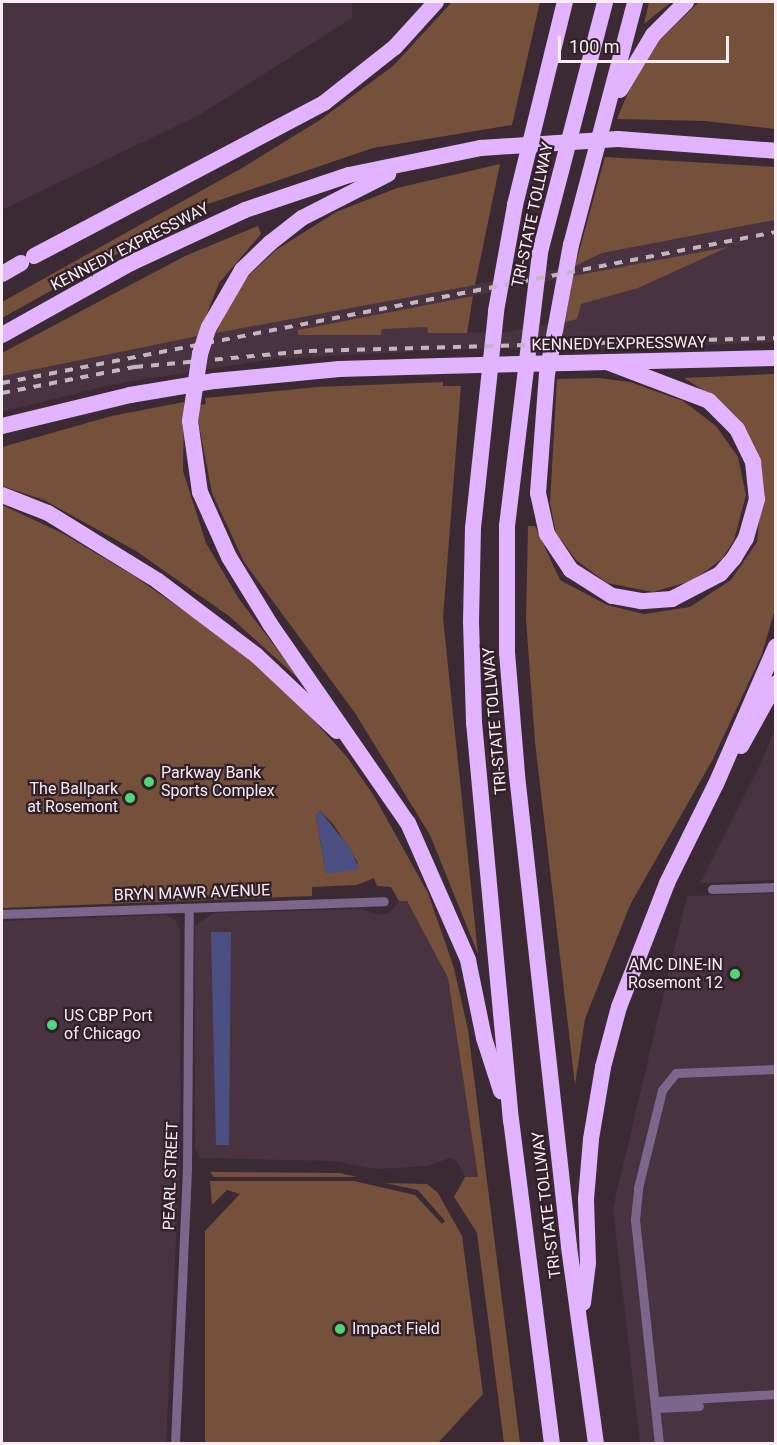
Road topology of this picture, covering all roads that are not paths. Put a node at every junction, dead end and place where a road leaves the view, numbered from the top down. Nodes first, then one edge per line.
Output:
1 (436, 2) edge
2 (565, 2) edge
3 (605, 2) edge
4 (635, 2) edge
5 (686, 2) edge
6 (607, 115) junction
7 (776, 151) edge
8 (442, 154) junction
9 (2, 274) edge
10 (2, 335) edge
11 (776, 358) edge
12 (608, 362) junction
13 (2, 426) edge
14 (2, 495) edge
15 (776, 646) edge
16 (776, 683) edge
17 (364, 756) junction
18 (716, 784) junction
19 (776, 887) edge
20 (712, 889) dead end
21 (384, 900) dead end
22 (189, 908) junction
23 (2, 914) edge
24 (776, 1069) edge
25 (511, 1121) junction
26 (580, 1319) junction
27 (776, 1394) edge
28 (656, 1404) junction
29 (175, 1443) edge
30 (552, 1443) edge
31 (596, 1443) edge
32 (659, 1443) edge

1 - 9 highway
2 - 25 highway, TRI-STATE TOLLWAY
3 - 26 highway, TRI-STATE TOLLWAY
4 - 6 highway
5 - 6 highway
6 - 12 highway
7 - 8 highway, KENNEDY EXPRESSWAY, bridge
8 - 10 highway, KENNEDY EXPRESSWAY
8 - 17 highway, bridge
11 - 12 highway, KENNEDY EXPRESSWAY
12 - 13 highway, KENNEDY EXPRESSWAY, bridge
14 - 17 highway
15 - 18 highway
16 - 18 highway
17 - 25 highway
18 - 26 highway
19 - 20 street
21 - 22 street, BRYN MAWR AVENUE
22 - 23 street, BRYN MAWR AVENUE
22 - 29 street, PEARL STREET
24 - 28 street
25 - 30 highway, TRI-STATE TOLLWAY
26 - 31 highway, TRI-STATE TOLLWAY
27 - 28 street
28 - 32 street

